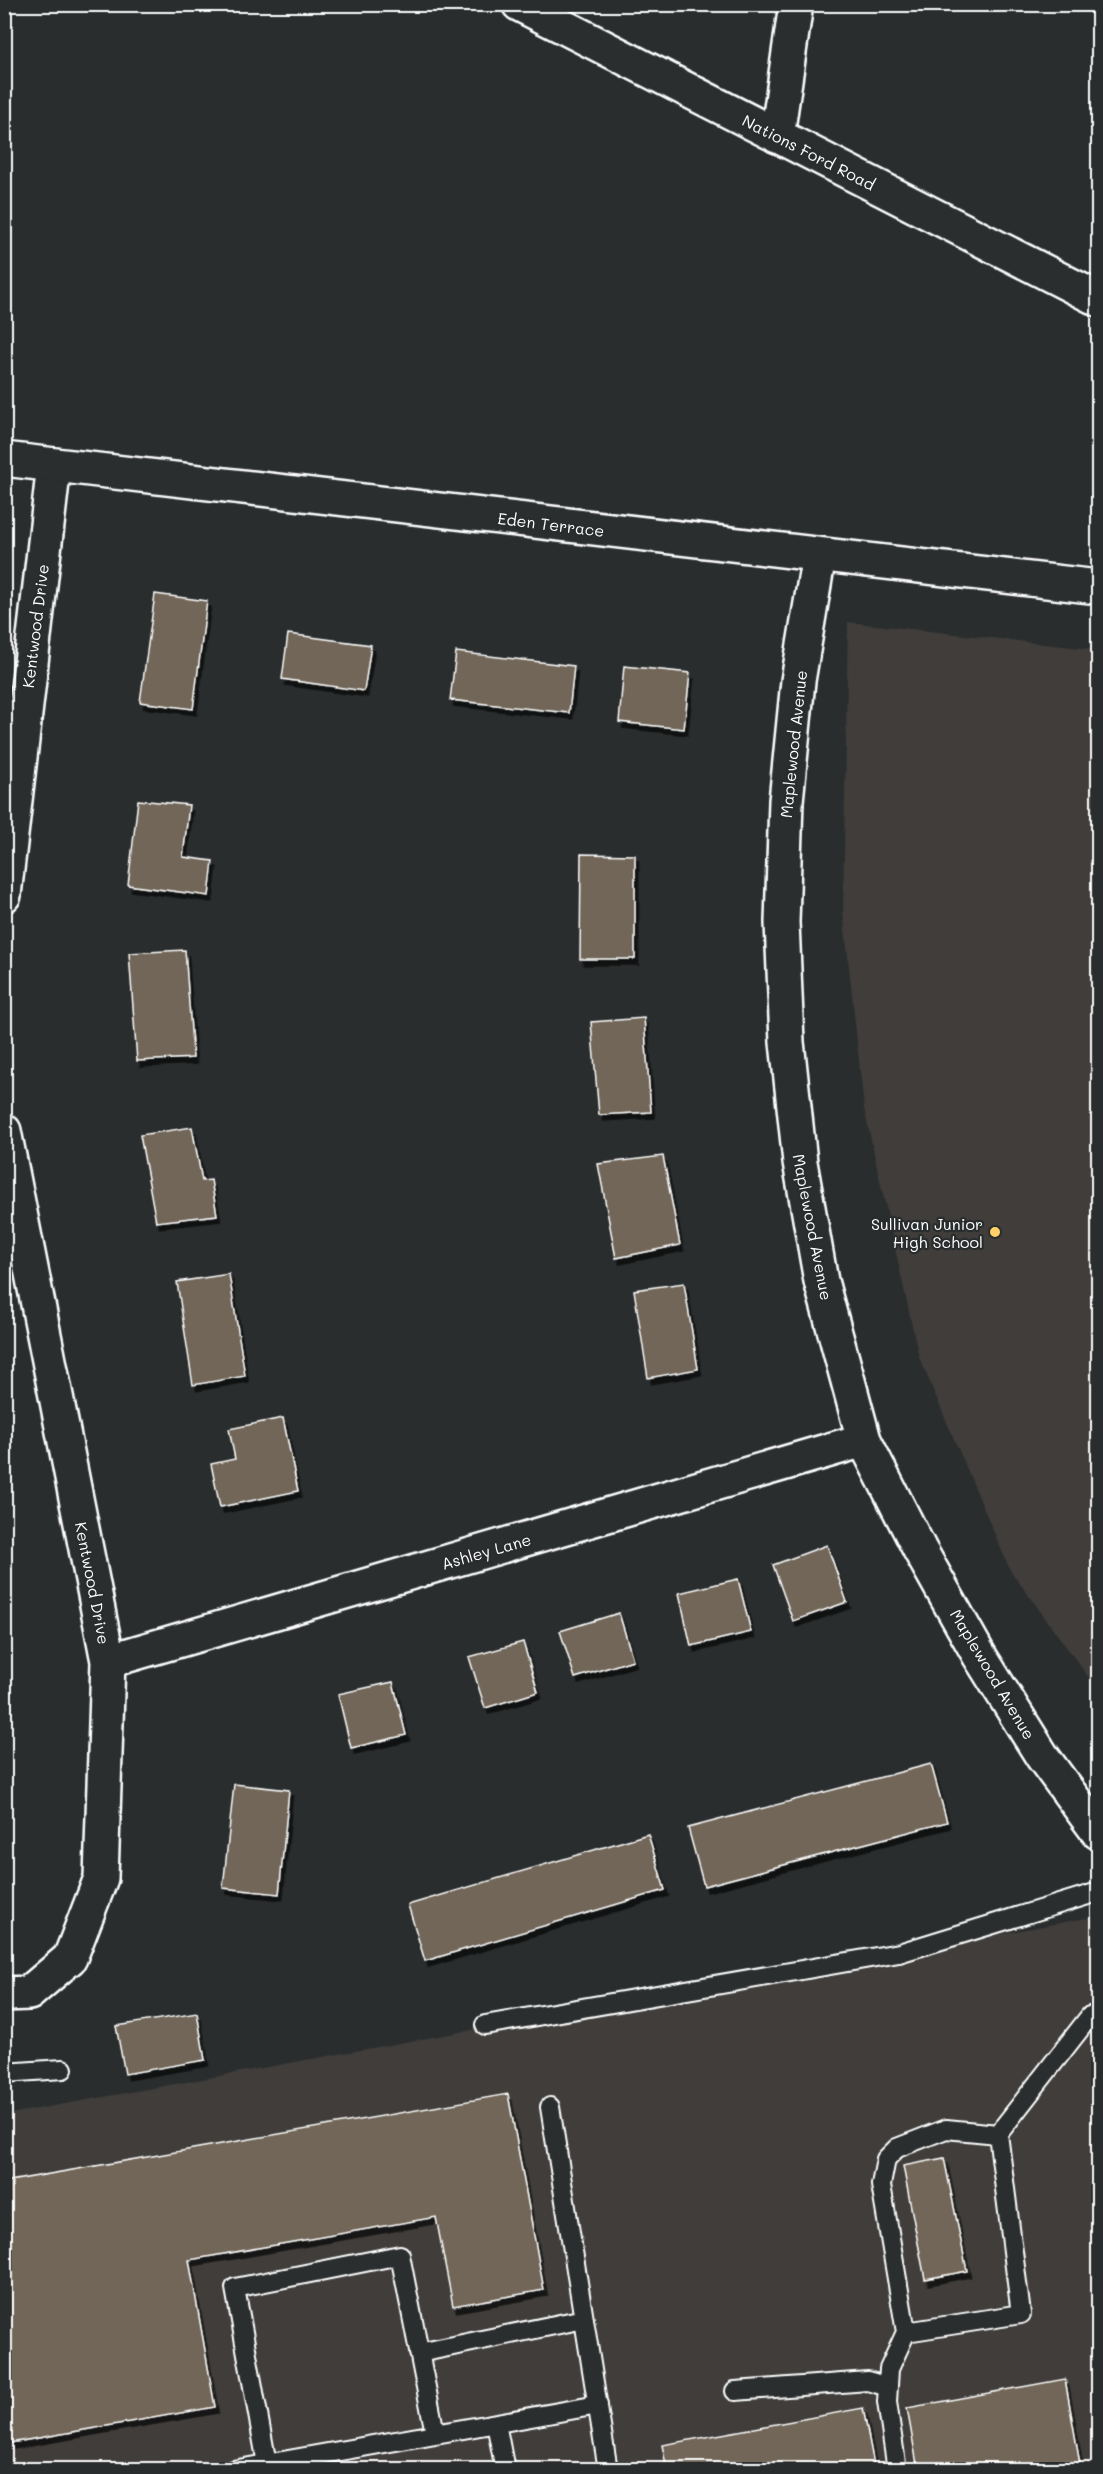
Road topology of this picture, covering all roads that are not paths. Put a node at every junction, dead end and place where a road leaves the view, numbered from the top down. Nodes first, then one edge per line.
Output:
1 (519, 4) edge
2 (796, 4) edge
3 (777, 136) junction
4 (1098, 299) edge
5 (4, 459) edge
6 (54, 465) junction
7 (819, 555) junction
8 (1098, 587) edge
9 (4, 895) edge
10 (4, 1131) edge
11 (864, 1440) junction
12 (108, 1661) junction
13 (1098, 1832) edge
14 (1098, 1892) edge
15 (4, 1994) edge
16 (1090, 2016) dead end
17 (485, 2025) dead end
18 (63, 2069) dead end
19 (4, 2073) edge
20 (550, 2107) dead end
21 (998, 2134) junction
22 (584, 2319) junction
23 (906, 2332) junction
24 (419, 2353) junction
25 (888, 2387) junction
26 (735, 2391) dead end
27 (598, 2405) junction
28 (496, 2422) junction
29 (435, 2433) junction
30 (267, 2464) junction
31 (233, 2469) edge
32 (505, 2469) edge
33 (608, 2469) edge
34 (897, 2469) edge

1 - 3 street, Nations Ford Road
2 - 3 street
3 - 4 street, Nations Ford Road
5 - 6 street, Eden Terrace
6 - 7 street, Eden Terrace
6 - 9 street, Kentwood Drive
7 - 8 street, Eden Terrace
7 - 11 street, Maplewood Avenue
10 - 12 street, Kentwood Drive
11 - 12 street, Ashley Lane
11 - 13 street, Maplewood Avenue
12 - 15 street, Kentwood Drive
14 - 17 lane
16 - 21 lane
18 - 19 lane
20 - 22 lane
21 - 23 lane
21 - 23 lane
22 - 24 lane
22 - 27 lane
23 - 25 lane
24 - 29 lane
24 - 30 lane
25 - 26 lane
25 - 34 lane
27 - 28 lane
27 - 33 lane
28 - 29 lane
28 - 32 lane
29 - 30 lane
30 - 31 lane

